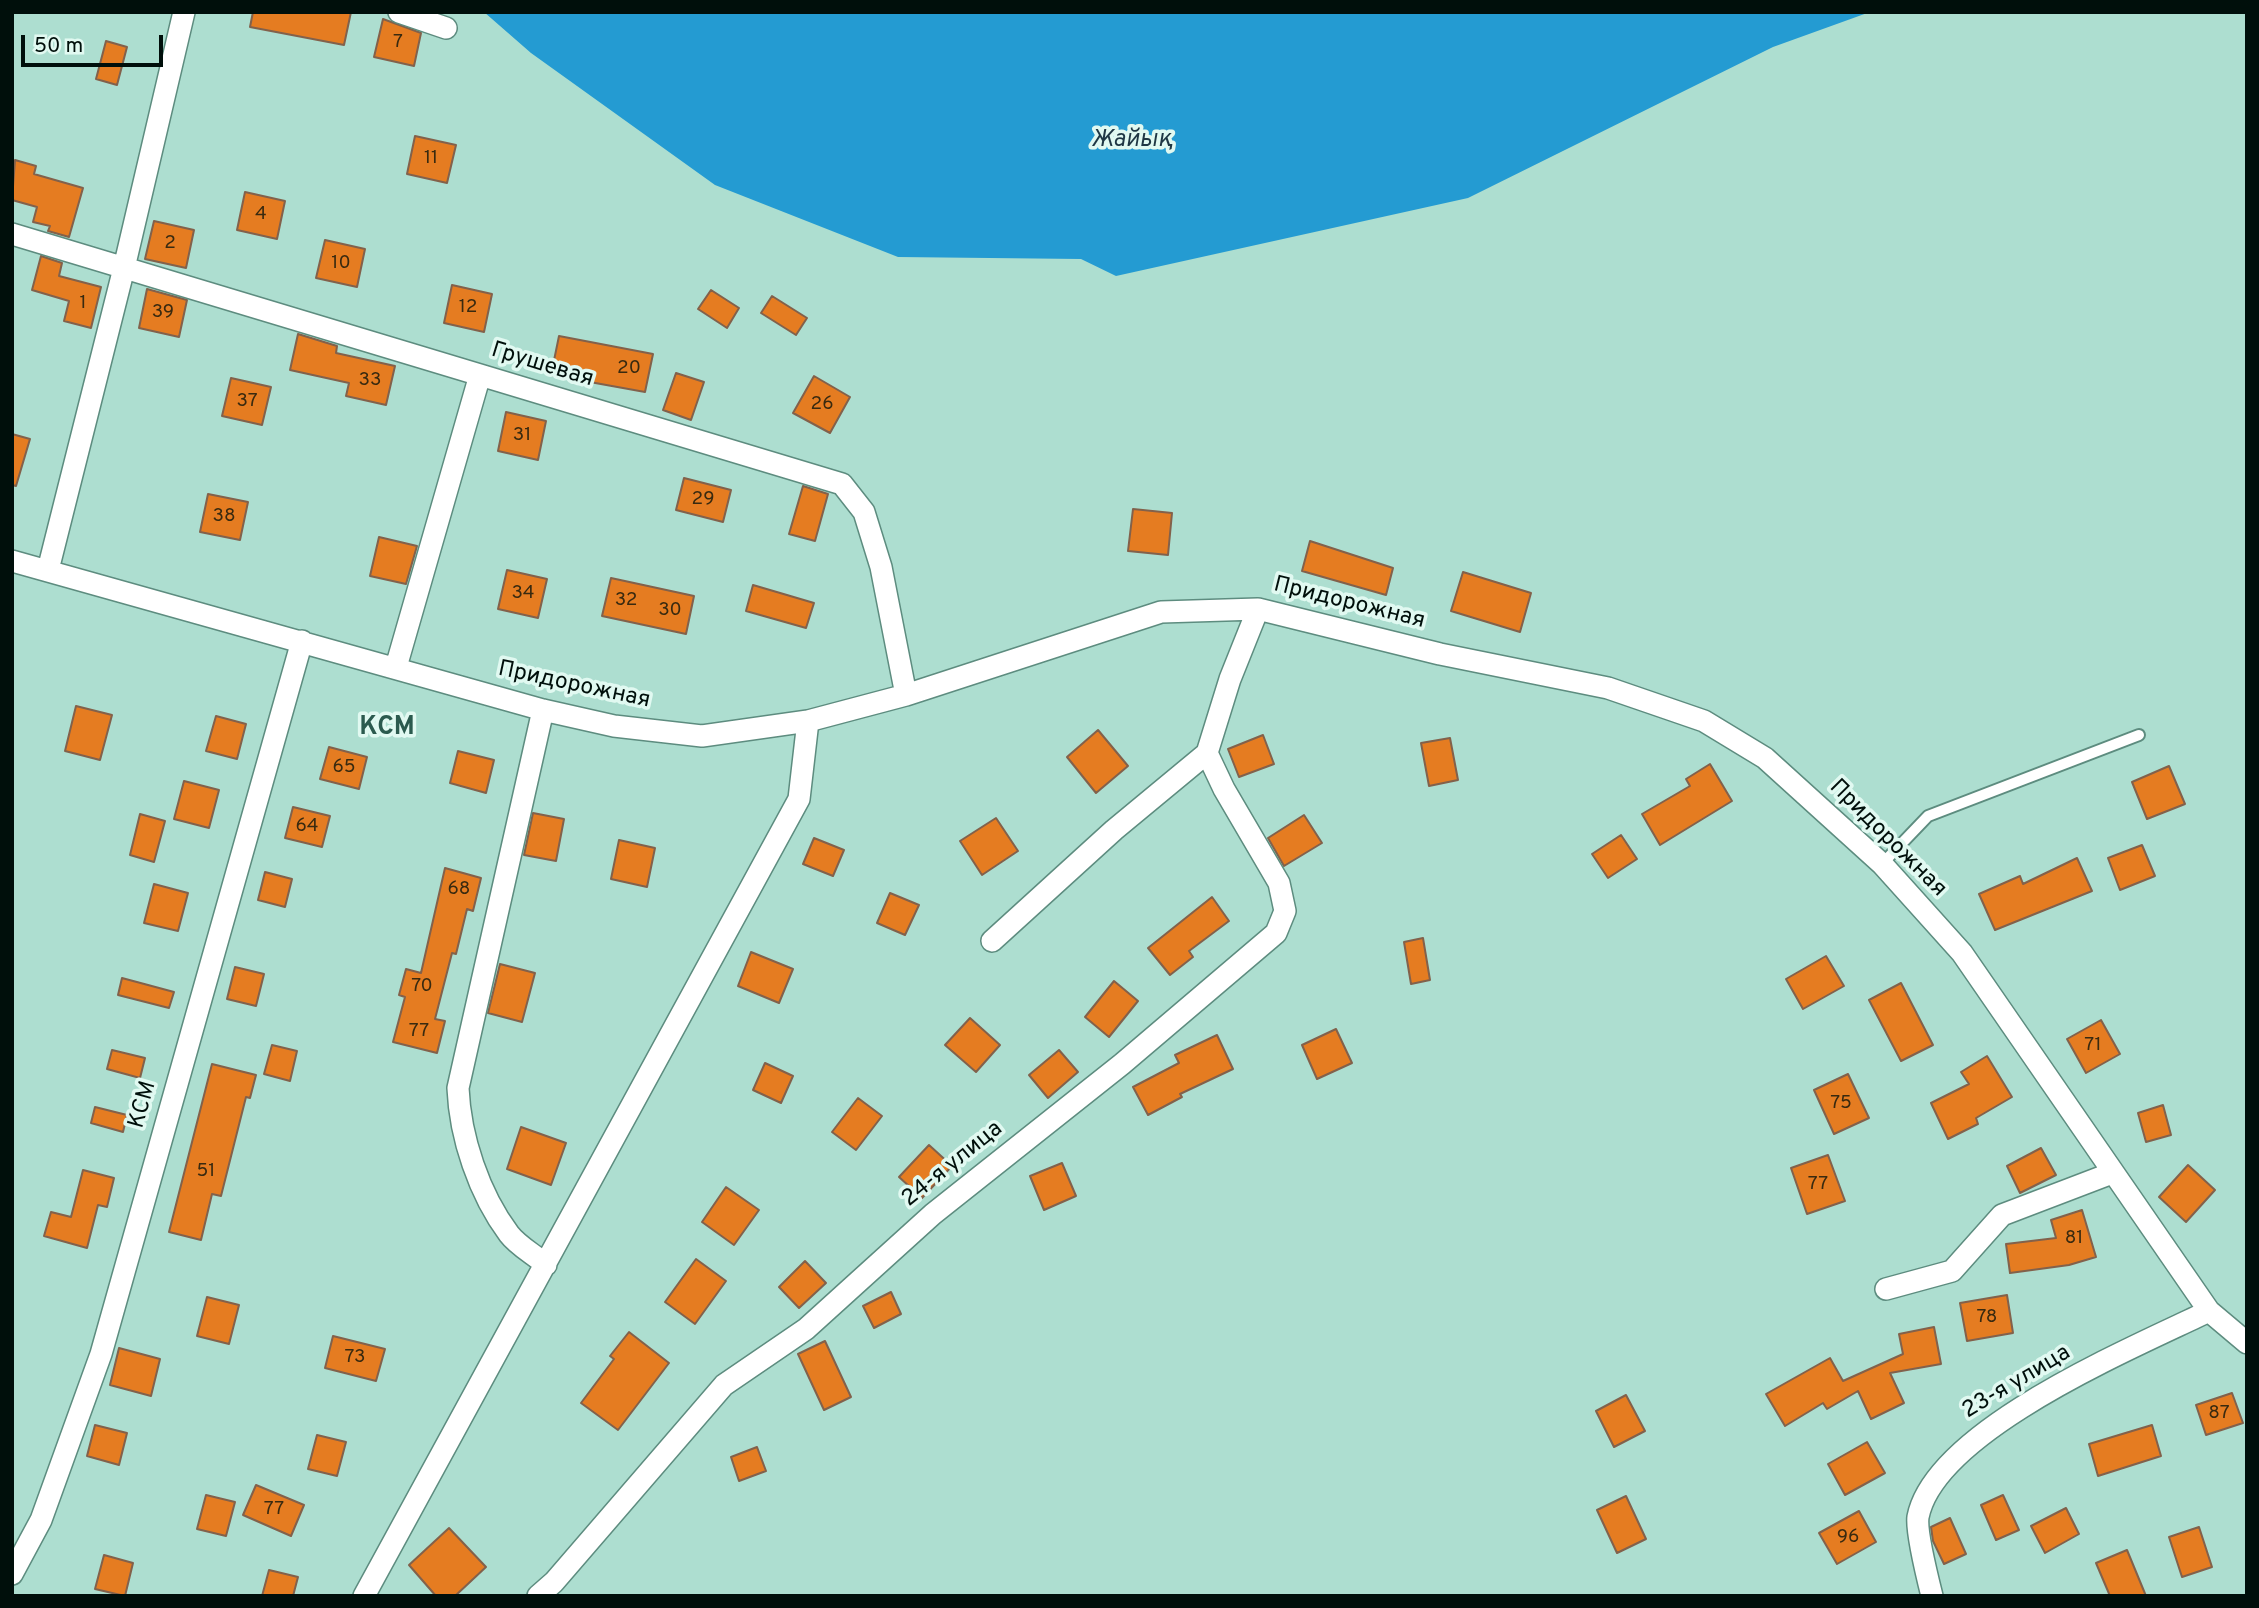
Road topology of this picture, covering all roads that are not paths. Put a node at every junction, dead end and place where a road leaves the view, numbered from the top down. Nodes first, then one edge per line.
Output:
1 (184, 12) edge
2 (398, 12) edge
3 (446, 28) dead end
4 (12, 234) edge
5 (124, 268) junction
6 (480, 375) junction
7 (12, 561) edge
8 (48, 570) junction
9 (1258, 608) junction
10 (302, 641) junction
11 (396, 667) junction
12 (906, 695) junction
13 (543, 710) junction
14 (808, 721) junction
15 (2138, 735) dead end
16 (1207, 753) junction
17 (1882, 864) junction
18 (992, 941) dead end
19 (2112, 1173) junction
20 (546, 1265) junction
21 (1886, 1289) dead end
22 (2209, 1311) junction
23 (2247, 1343) edge
24 (12, 1574) edge
25 (364, 1596) edge
26 (538, 1596) edge
27 (1932, 1596) edge

1 - 5 street
2 - 3 street
4 - 5 street, Грушевая
5 - 6 street, Грушевая
5 - 8 street
6 - 11 street
6 - 12 street, Грушевая
7 - 8 street, Придорожная
8 - 10 street, Придорожная
9 - 12 street, Придорожная
9 - 16 street
9 - 17 street, Придорожная
10 - 11 street, Придорожная
10 - 24 street, КСМ
11 - 13 street, Придорожная
12 - 14 street, Придорожная
13 - 14 street, Придорожная
13 - 20 street
14 - 20 street
15 - 17 lane
16 - 18 street
16 - 26 street, 24-я улица
17 - 19 street, Придорожная
19 - 21 street
19 - 22 street, Придорожная
20 - 25 street
22 - 23 street, Придорожная
22 - 27 street, 23-я улица

